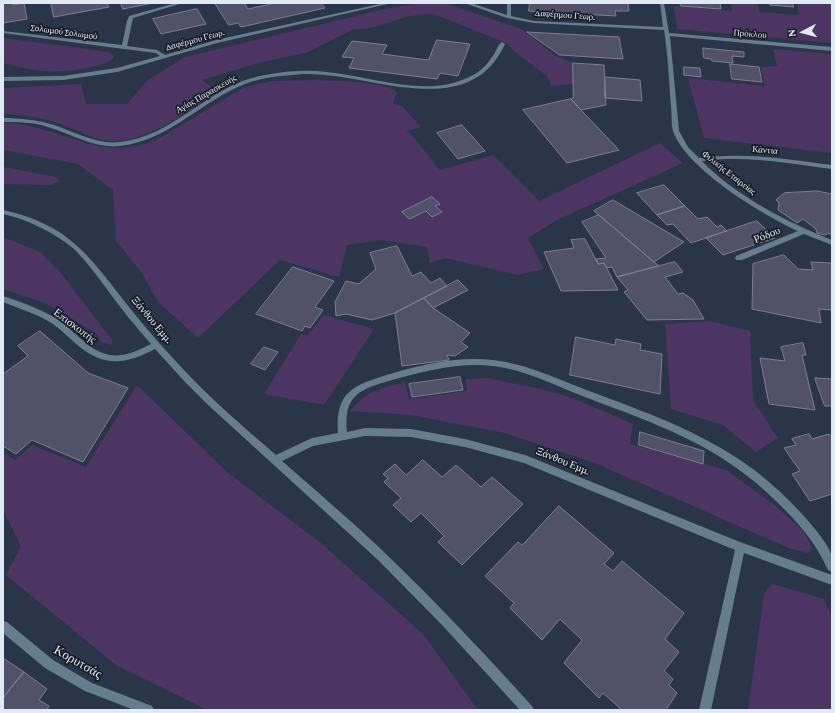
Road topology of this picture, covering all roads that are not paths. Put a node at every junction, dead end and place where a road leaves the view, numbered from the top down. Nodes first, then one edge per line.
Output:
1 (181, 3) edge
2 (390, 3) edge
3 (466, 3) edge
4 (509, 3) edge
5 (662, 3) edge
6 (509, 17) junction
7 (666, 31) junction
8 (3, 32) edge
9 (502, 44) dead end
10 (124, 47) junction
11 (832, 49) edge
12 (165, 57) junction
13 (3, 80) edge
14 (3, 120) edge
15 (697, 160) junction
16 (832, 167) edge
17 (3, 212) edge
18 (803, 232) junction
19 (832, 243) edge
20 (739, 258) dead end
21 (3, 299) edge
22 (157, 345) junction
23 (343, 435) junction
24 (274, 460) junction
25 (740, 547) junction
26 (832, 567) edge
27 (832, 580) edge
28 (3, 626) edge
29 (148, 710) edge
30 (528, 710) edge
31 (706, 710) edge

1 - 10 street
2 - 12 street, Δαφέρμου Γεωρ.
3 - 6 street, Δαφέρμου Γεωρ.
4 - 6 street
5 - 7 street, Φιλικής Εταιρείας
6 - 7 street, Δαφέρμου Γεωρ.
7 - 11 street, Πρόκλου
7 - 15 street, Φιλικής Εταιρείας
8 - 10 street, Σολωμού Σολωμού
9 - 14 street, Αγίας Παρασκευής
10 - 12 street, Σολωμού Σολωμού
12 - 13 street, Δαφέρμου Γεωρ.
15 - 16 street, Κάντια
15 - 18 street, Φιλικής Εταιρείας
17 - 22 street, Ξάνθου Εμμ.
18 - 19 street, Φιλικής Εταιρείας
18 - 20 street, Ρόδου
21 - 22 street, Επισκοπής
22 - 24 street, Ξάνθου Εμμ.
23 - 24 street, Ξάνθου Εμμ.
23 - 25 street, Ξάνθου Εμμ.
23 - 26 street
24 - 30 street, Ξάνθου Εμμ.
25 - 27 street, Ξάνθου Εμμ.
25 - 31 street
28 - 29 street, Κορυτσάς

